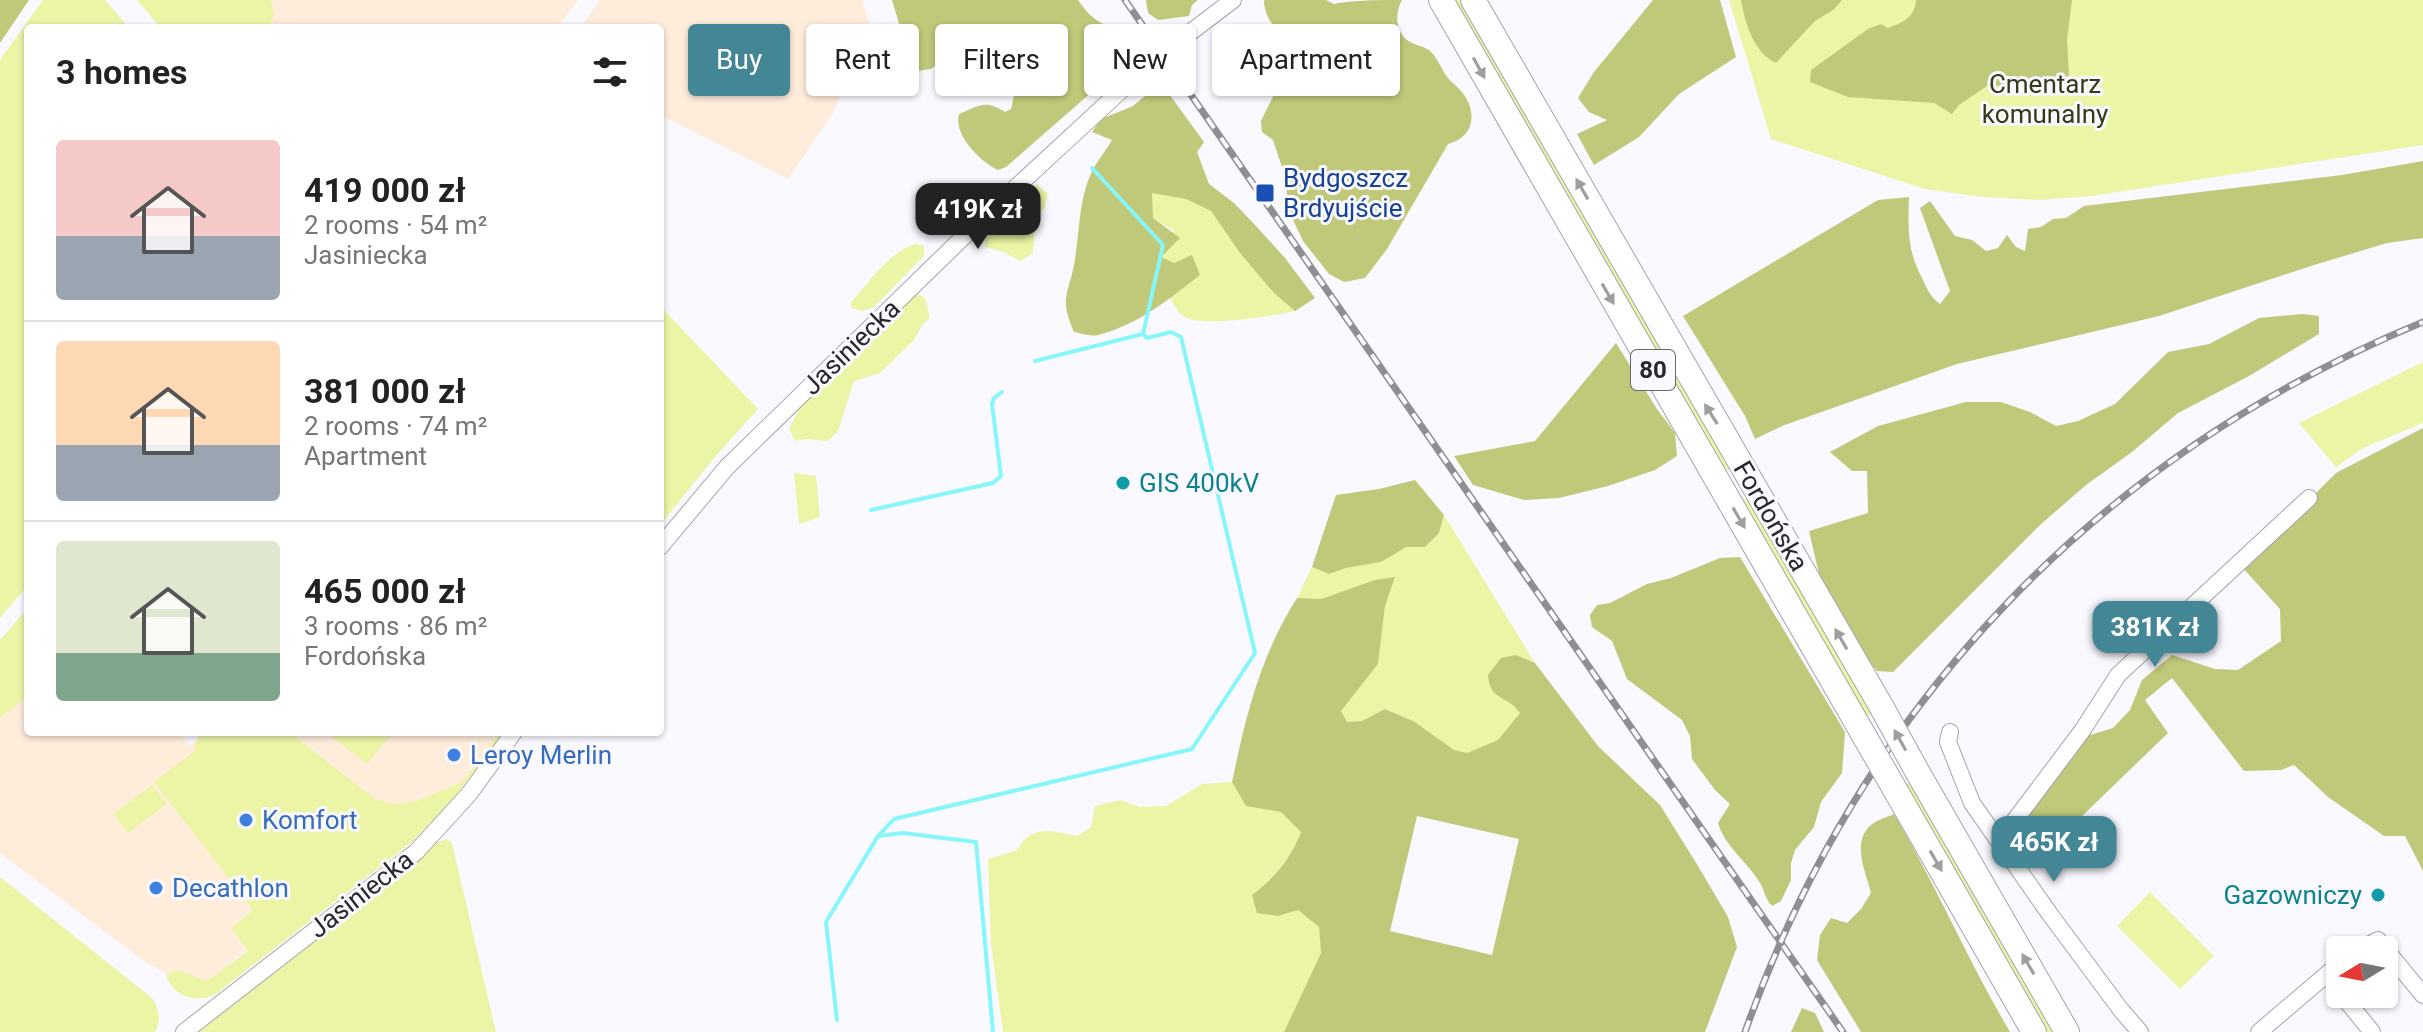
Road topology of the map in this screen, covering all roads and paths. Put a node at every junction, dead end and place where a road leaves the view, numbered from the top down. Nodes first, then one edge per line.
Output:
1 (1233, 0) edge
2 (1441, 0) edge
3 (1473, 0) edge
4 (2309, 498) dead end
5 (664, 542) edge
6 (1950, 732) dead end
7 (511, 736) edge
8 (2015, 861) junction
9 (2398, 964) edge
10 (2325, 975) edge
11 (2423, 995) edge
12 (2352, 1008) edge
13 (184, 1032) edge
14 (2034, 1032) edge
15 (2067, 1032) edge
16 (2140, 1032) edge
17 (2259, 1032) edge
18 (2372, 1032) edge

1 - 5 street, Jasiniecka
2 -> 14 main road, Fordońska / 80, bridge
15 -> 3 main road, Fordońska / 80, bridge
4 - 8 street
6 - 8 street
7 - 13 street, Jasiniecka
8 - 16 street
9 - 11 street
10 - 17 street
12 - 18 street

